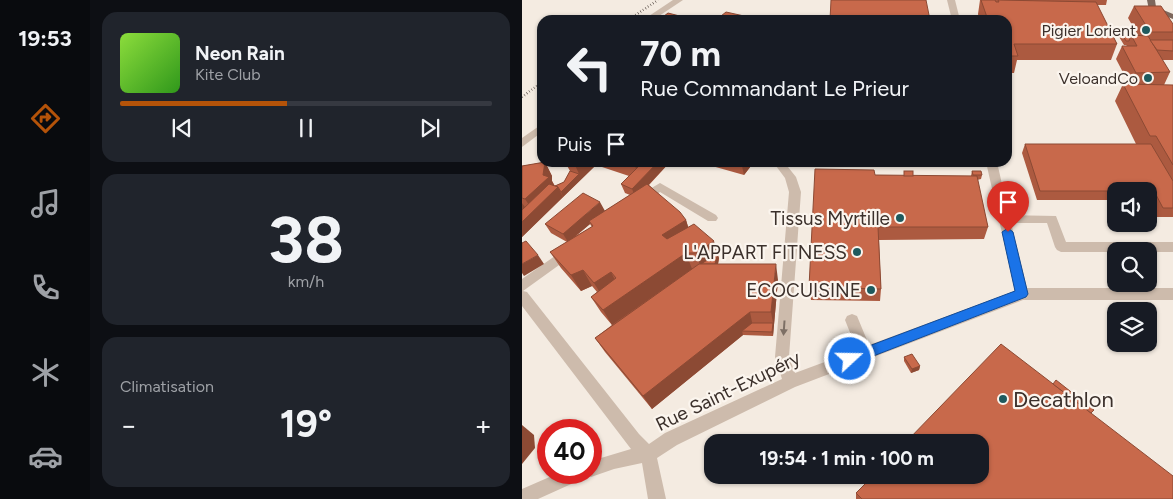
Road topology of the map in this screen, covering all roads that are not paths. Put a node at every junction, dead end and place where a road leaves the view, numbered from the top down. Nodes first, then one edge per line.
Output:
1 (679, 0) edge
2 (951, 0) edge
3 (1152, 0) edge
4 (655, 15) edge
5 (955, 15) edge
6 (1170, 16) edge
7 (1168, 27) edge
8 (537, 131) edge
9 (522, 144) edge
10 (782, 167) edge
11 (992, 167) edge
12 (631, 207) edge
13 (712, 218) dead end
14 (1004, 219) junction
15 (578, 245) edge
16 (1172, 247) edge
17 (522, 286) edge
18 (1022, 294) junction
19 (1172, 294) edge
20 (522, 296) edge
21 (852, 320) dead end
22 (865, 353) junction
23 (790, 382) junction
24 (648, 454) junction
25 (602, 465) edge
26 (553, 484) edge
27 (522, 497) edge
28 (657, 499) edge

1 - 4 street
2 - 5 street
3 - 6 main road
6 - 7 main road
8 - 9 street
10 -> 23 street
11 - 14 street
12 - 13 street
14 - 16 street
14 - 18 street
15 - 17 street
18 - 19 street, Rue Saint-Exupéry
18 - 22 street, Rue Saint-Exupéry
20 - 24 street
21 - 22 street
22 - 23 street, Rue Saint-Exupéry
23 - 24 street, Rue Saint-Exupéry
24 - 25 street, Rue Saint-Exupéry
24 - 28 street
26 - 27 street

